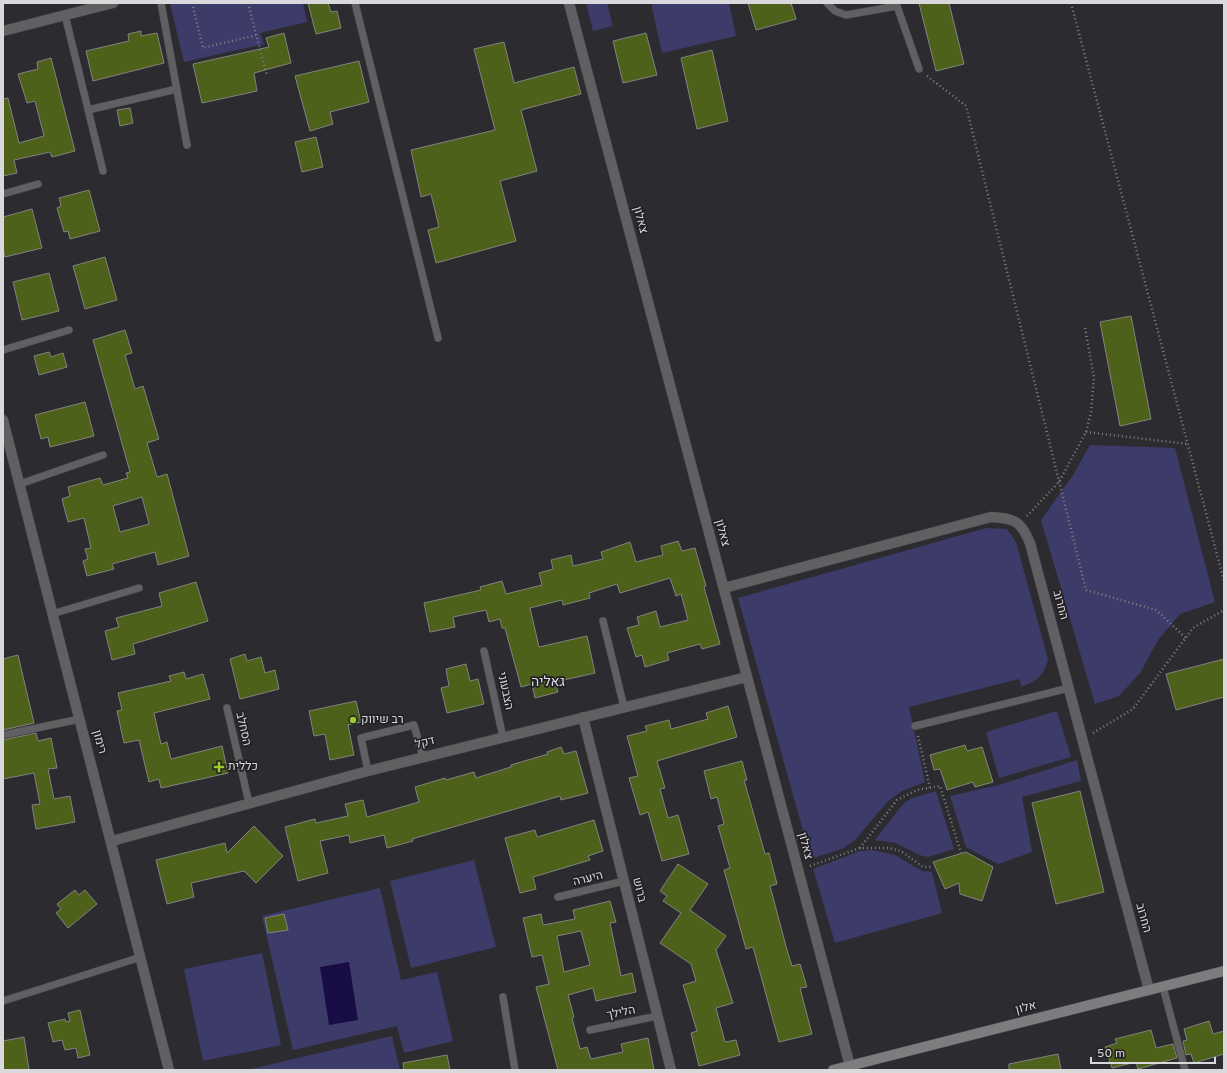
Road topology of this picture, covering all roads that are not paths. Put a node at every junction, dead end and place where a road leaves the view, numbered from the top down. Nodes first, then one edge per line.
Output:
1 (113, 3) edge
2 (161, 3) edge
3 (355, 3) edge
4 (569, 3) edge
5 (827, 3) edge
6 (65, 15) junction
7 (3, 31) edge
8 (919, 69) road end
9 (177, 89) junction
10 (88, 110) junction
11 (187, 146) dead end
12 (103, 171) dead end
13 (38, 184) dead end
14 (3, 194) edge
15 (69, 330) dead end
16 (438, 338) dead end
17 (3, 350) edge
18 (3, 420) edge
19 (103, 455) dead end
20 (20, 484) junction
21 (139, 588) dead end
22 (724, 588) junction
23 (52, 614) junction
24 (603, 621) dead end
25 (484, 651) dead end
26 (747, 677) junction
27 (1069, 688) junction
28 (624, 707) junction
29 (227, 708) dead end
30 (583, 717) junction
31 (80, 719) junction
32 (915, 726) road end
33 (3, 735) edge
34 (503, 737) junction
35 (424, 757) junction
36 (368, 771) junction
37 (249, 803) junction
38 (112, 841) junction
39 (624, 881) junction
40 (558, 897) dead end
41 (141, 957) junction
42 (1224, 971) edge
43 (1163, 987) junction
44 (1149, 990) junction
45 (503, 997) dead end
46 (3, 1001) edge
47 (657, 1016) junction
48 (590, 1030) dead end
49 (851, 1068) edge
50 (169, 1070) edge
51 (515, 1070) edge
52 (671, 1070) edge
53 (833, 1070) edge
54 (1185, 1070) edge

1 - 6 street
2 - 9 lane
3 - 16 lane
4 - 22 street, צאלון
5 - 8 lane
6 - 7 street
6 - 10 lane
9 - 10 lane
9 - 11 lane
10 - 12 lane
13 - 14 lane
15 - 17 lane
18 - 20 street, רימון
19 - 20 lane
20 - 23 street, רימון
21 - 23 lane
22 - 26 street, צאלון
22 - 27 street, החרוב
23 - 31 street, רימון
24 - 28 lane
25 - 34 lane, הצבעוני
26 - 28 street, דקל
26 - 49 street, צאלון
27 - 32 lane
27 - 44 street, החרוב
28 - 30 street, דקל
29 - 37 lane, הסחלב
30 - 34 street, דקל
30 - 39 street, ברוש
31 - 33 lane
31 - 38 street, רימון
34 - 35 street, דקל
35 - 36 street, דקל
35 - 36 lane
36 - 37 street, דקל
37 - 38 street, דקל
38 - 41 street, רימון
39 - 40 lane, היערה
39 - 47 street, ברוש
41 - 46 lane
41 - 50 street, רימון
42 - 43 street, אלון
43 - 44 street, אלון
43 - 54 lane
44 - 49 street, אלון
45 - 51 lane
47 - 48 lane, הלילך
47 - 52 street, ברוש
49 - 53 street, אלון

